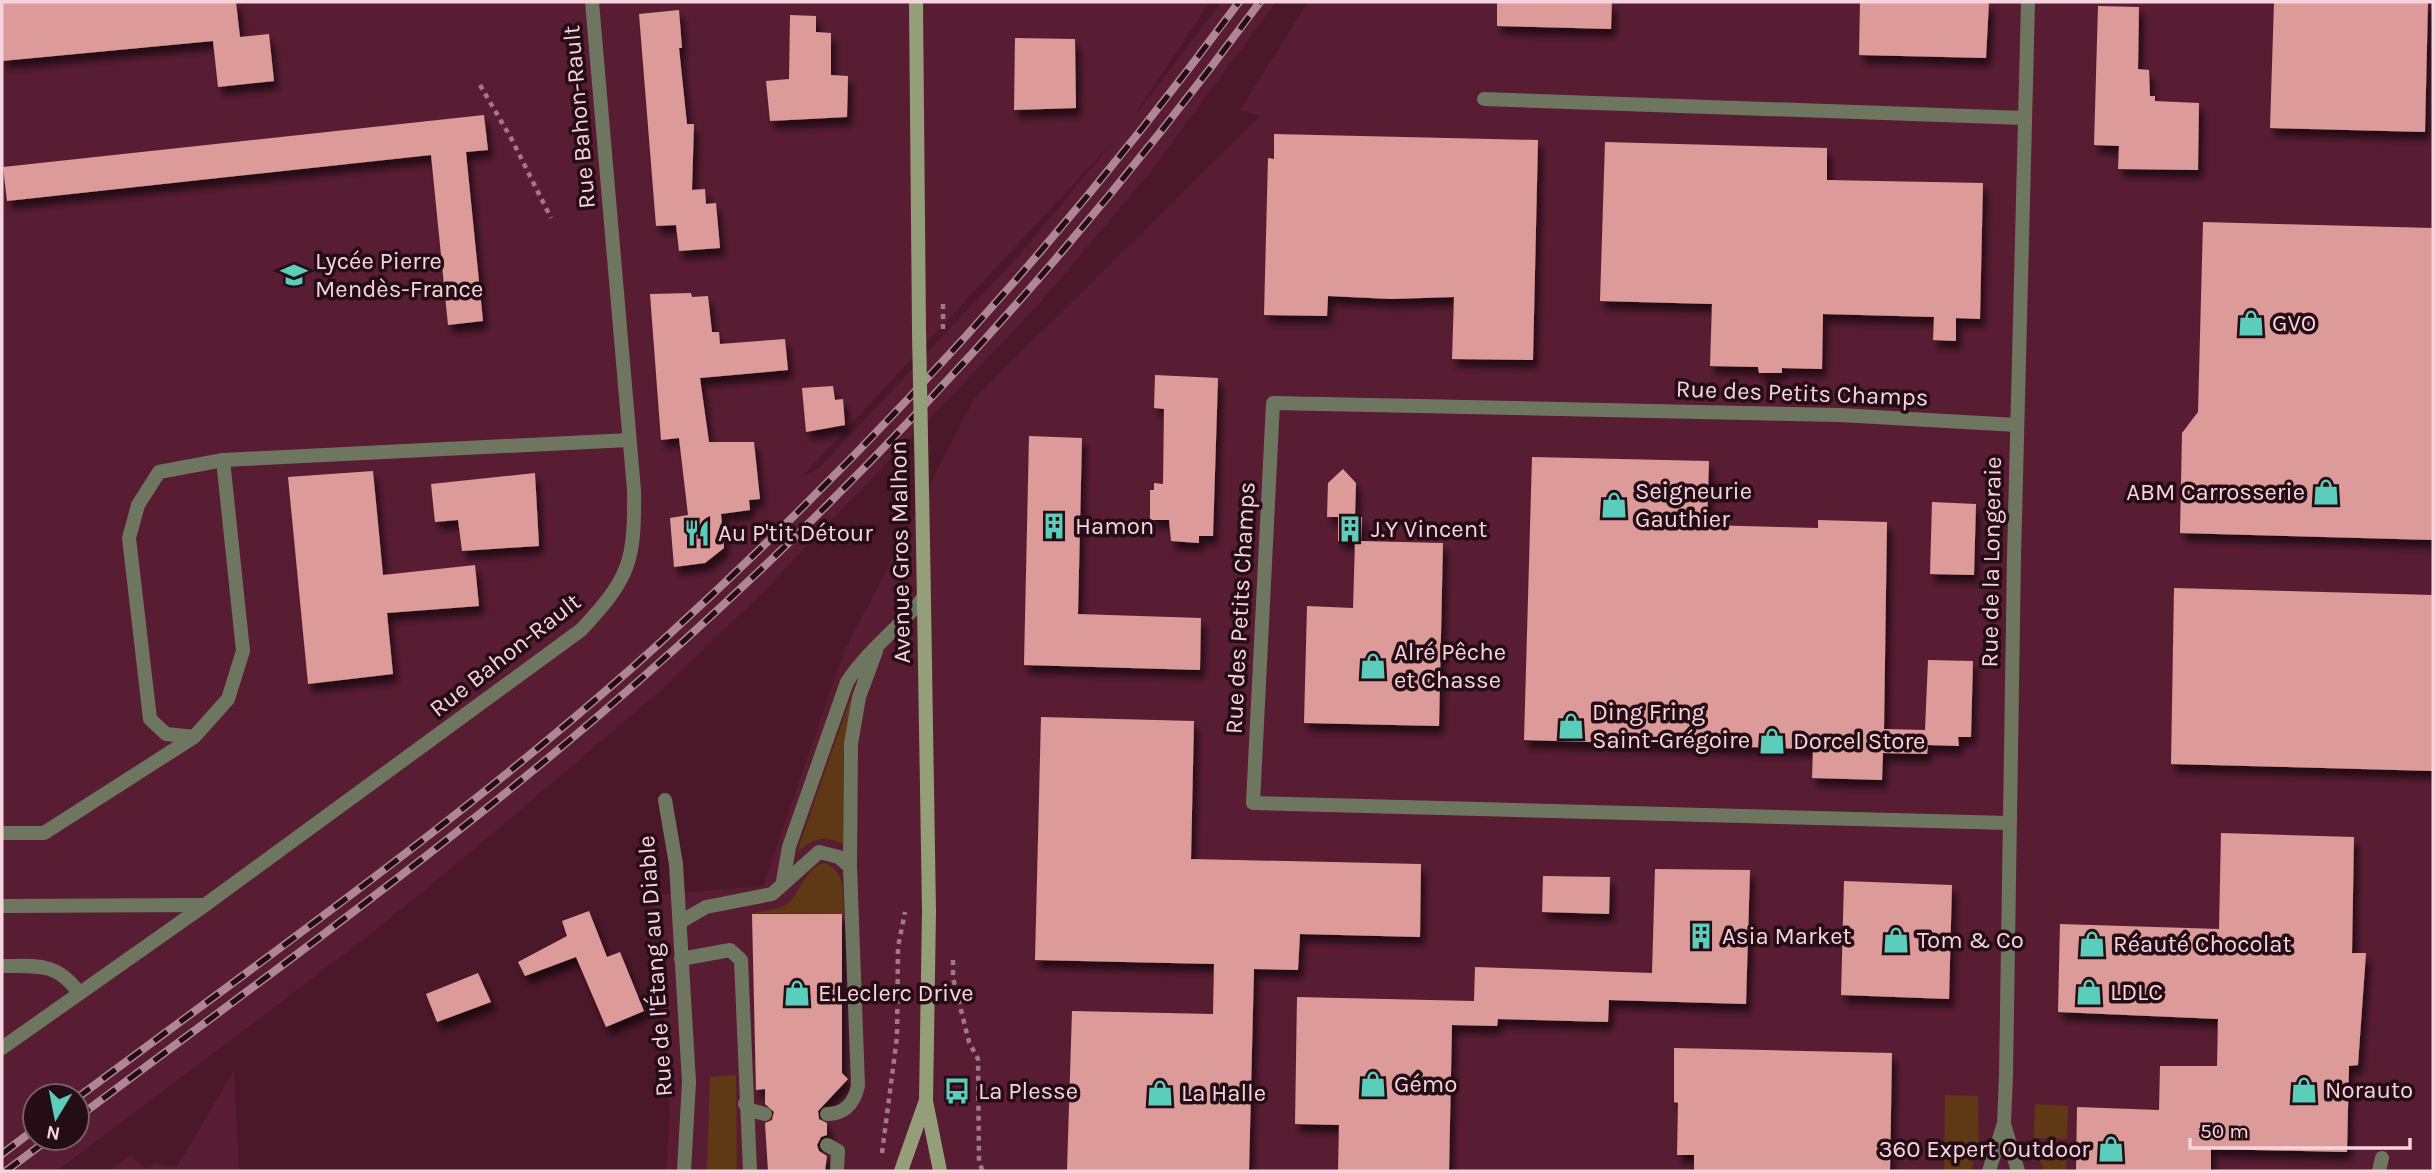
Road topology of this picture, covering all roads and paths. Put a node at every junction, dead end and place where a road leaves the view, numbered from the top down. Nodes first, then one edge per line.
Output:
1 (592, 2) edge
2 (916, 2) edge
3 (2028, 2) edge
4 (480, 85) dead end
5 (1484, 99) dead end
6 (2025, 118) junction
7 (551, 218) dead end
8 (2017, 425) junction
9 (629, 440) junction
10 (223, 460) junction
11 (923, 598) junction
12 (876, 650) junction
13 (194, 737) junction
14 (665, 800) dead end
15 (2009, 823) junction
16 (2, 833) edge
17 (850, 867) junction
18 (783, 881) junction
19 (908, 899) dead end
20 (205, 905) junction
21 (2, 906) edge
22 (680, 922) junction
23 (952, 951) dead end
24 (681, 959) junction
25 (2, 966) edge
26 (79, 993) junction
27 (2, 1048) edge
28 (926, 1101) junction
29 (745, 1104) junction
30 (765, 1114) dead end
31 (827, 1114) dead end
32 (2004, 1123) junction
33 (827, 1144) dead end
34 (765, 1149) dead end
35 (748, 1151) junction
36 (881, 1159) dead end
37 (833, 1166) edge
38 (684, 1171) edge
39 (750, 1171) edge
40 (901, 1171) edge
41 (940, 1171) edge
42 (983, 1171) edge
43 (1989, 1171) edge
44 (2018, 1171) edge

1 - 9 street, Rue Bahon-Rault
2 - 11 main road, Avenue Gros Malhon, bridge
3 - 6 street, Rue de la Longeraie
4 - 7 path
5 - 6 street
6 - 8 street, Rue de la Longeraie
8 - 15 street, Rue de la Longeraie
8 - 15 street, Rue des Petits Champs
9 - 10 street
9 - 20 street, Rue Bahon-Rault
10 - 13 street
10 - 13 street
11 - 12 street
11 - 28 main road, Avenue Gros Malhon
12 - 17 street
12 - 18 street
13 - 16 street
14 - 22 street, Rue de l'Étang au Diable
15 - 32 street, Rue de la Longeraie
17 - 18 street
17 - 31 street
18 - 22 street
19 - 36 path
20 - 21 street
20 - 26 street, Rue Bahon-Rault
22 - 24 street, Rue de l'Étang au Diable
23 - 42 path
24 - 29 street
24 - 38 street, Rue de l'Étang au Diable
25 - 26 street
26 - 27 street, Rue Bahon-Rault
28 - 40 main road, Avenue Gros Malhon
28 - 41 main road, Avenue Gros Malhon
29 - 30 street
29 - 35 street
32 - 43 street, Rue de la Longeraie
32 - 44 street, Rue de la Longeraie
33 - 37 street
34 - 35 street
35 - 39 street

